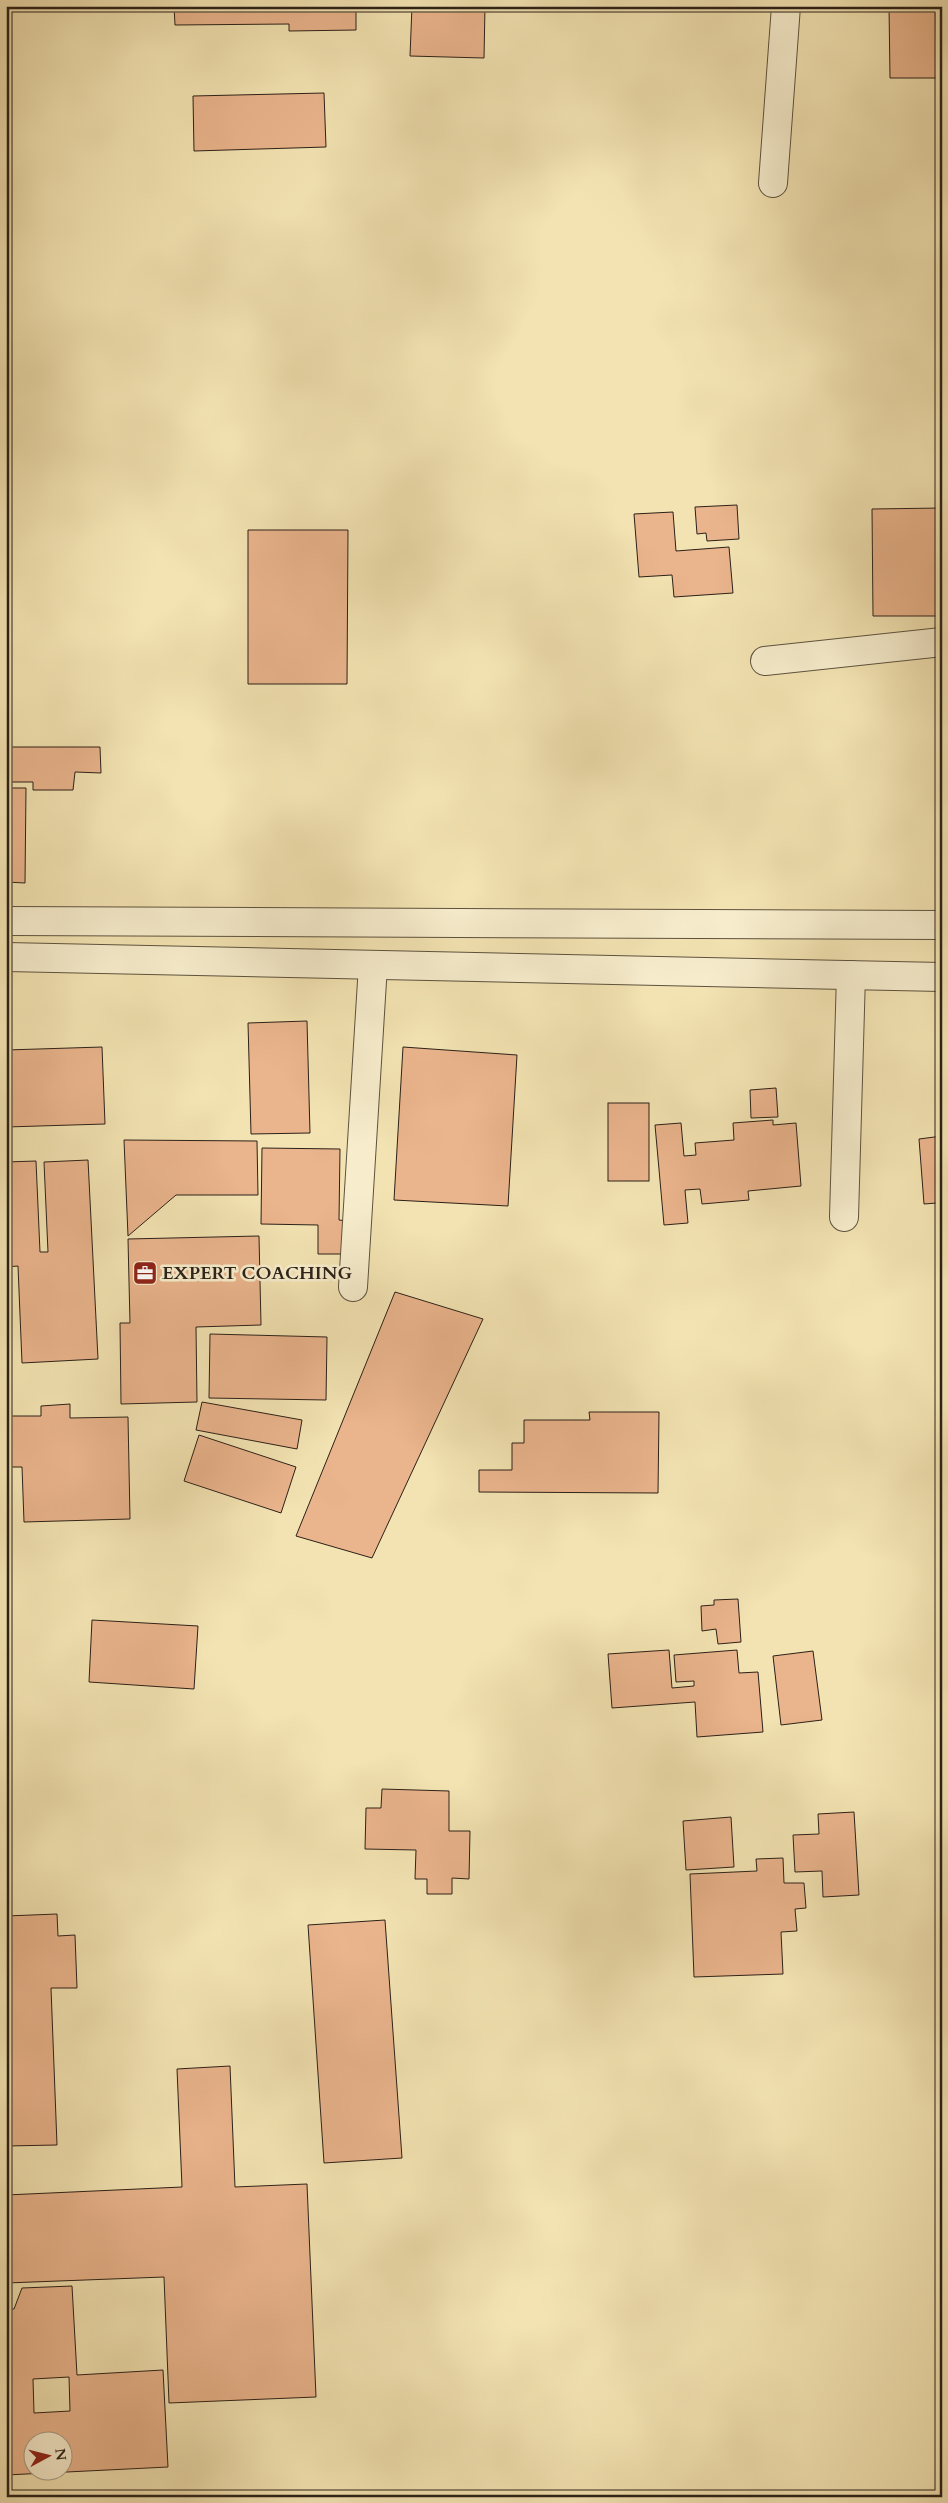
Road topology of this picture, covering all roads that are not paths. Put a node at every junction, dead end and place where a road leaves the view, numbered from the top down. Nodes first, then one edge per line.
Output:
1 (786, 6) edge
2 (773, 183) dead end
3 (942, 642) edge
4 (764, 661) dead end
5 (6, 922) edge
6 (942, 925) edge
7 (6, 957) edge
8 (372, 965) junction
9 (852, 975) junction
10 (942, 977) edge
11 (844, 1217) dead end
12 (353, 1287) dead end

1 - 2 street
3 - 4 street
5 - 6 street
7 - 8 street
8 - 9 street
8 - 12 street
9 - 10 street
9 - 11 street

